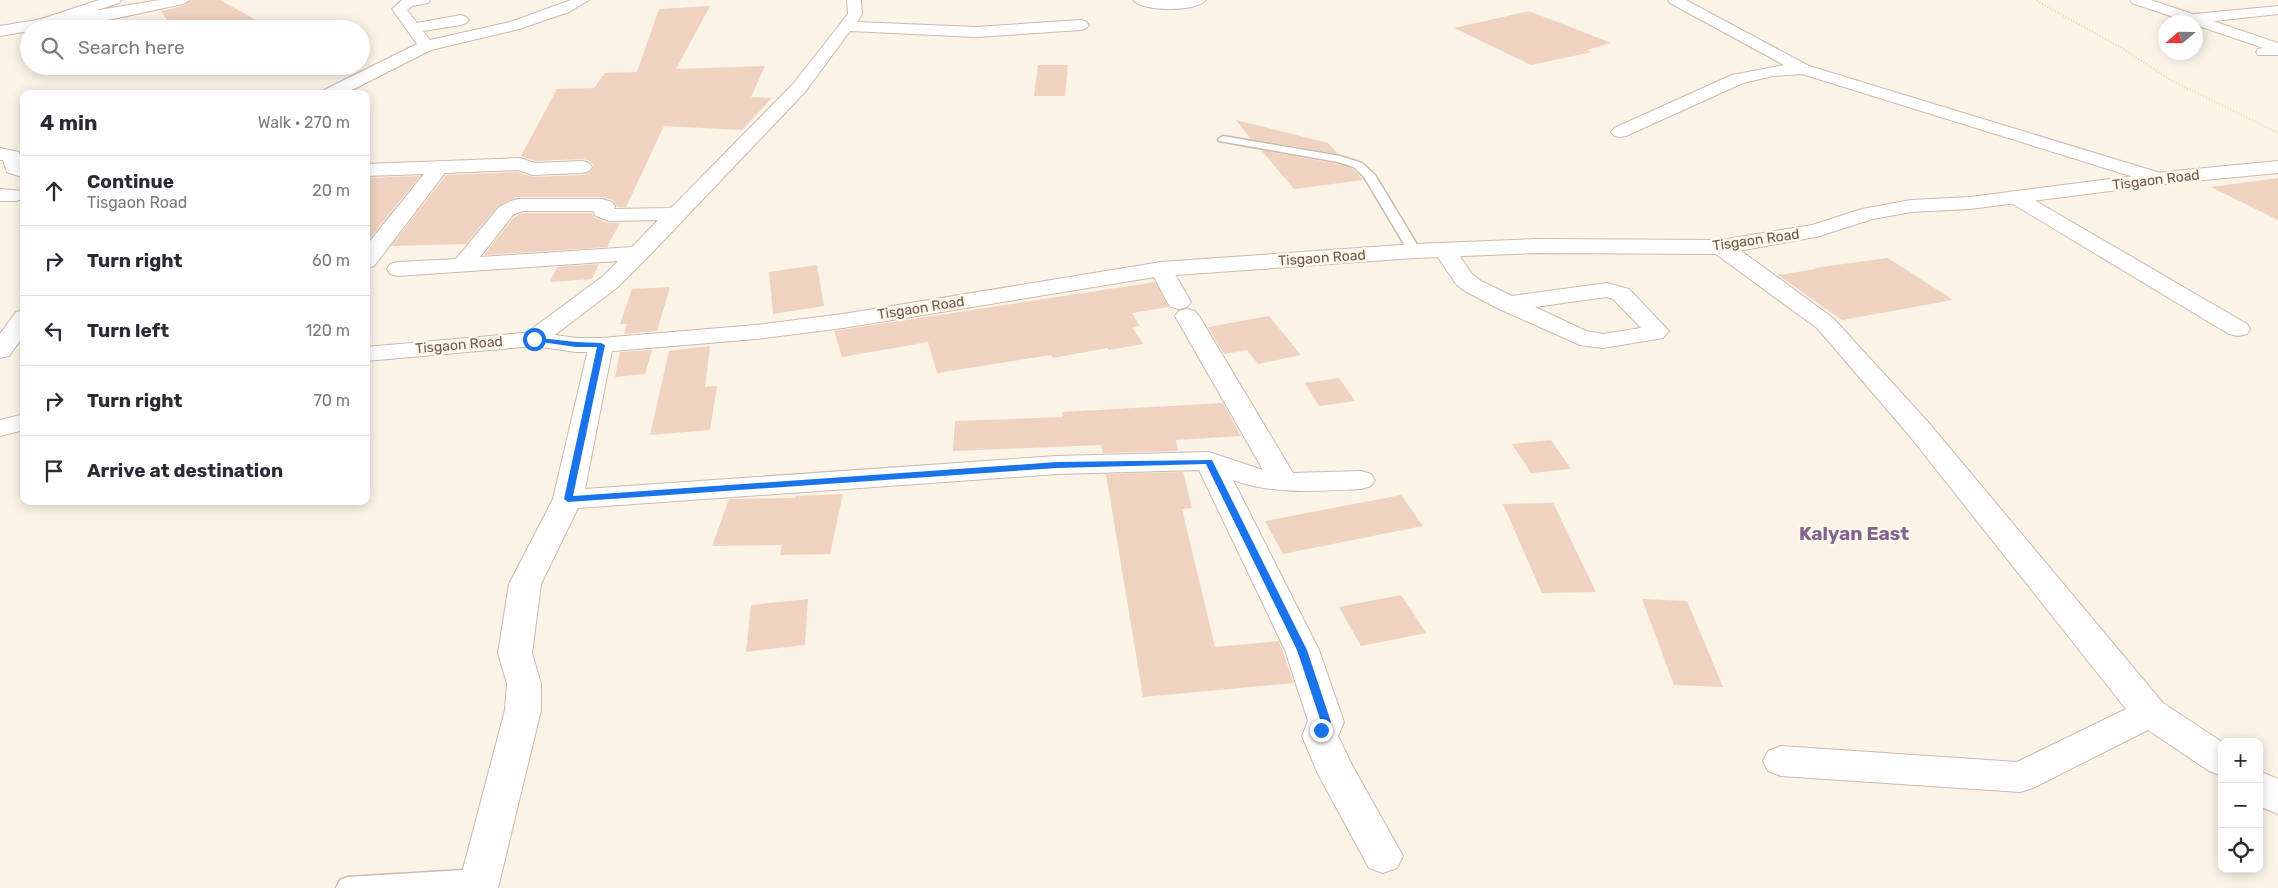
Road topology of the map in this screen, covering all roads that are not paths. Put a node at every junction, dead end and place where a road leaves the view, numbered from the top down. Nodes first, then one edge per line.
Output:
1 (114, 0) edge
2 (183, 0) edge
3 (423, 0) edge
4 (573, 0) edge
5 (582, 0) edge
6 (854, 0) edge
7 (1140, 0) edge
8 (1199, 0) edge
9 (1675, 0) edge
10 (2130, 1) edge
11 (516, 10) dead end
12 (2278, 10) edge
13 (2161, 15) edge
14 (2171, 15) edge
15 (479, 17) dead end
16 (2203, 19) edge
17 (52, 20) edge
18 (70, 20) edge
19 (1080, 25) dead end
20 (846, 26) junction
21 (2203, 26) edge
22 (20, 28) edge
23 (413, 28) junction
24 (0, 31) edge
25 (426, 46) junction
26 (2274, 51) edge
27 (1802, 69) junction
28 (370, 74) edge
29 (368, 75) edge
30 (338, 90) edge
31 (1620, 132) dead end
32 (1223, 139) dead end
33 (0, 154) edge
34 (439, 167) junction
35 (582, 167) dead end
36 (2278, 167) edge
37 (370, 170) edge
38 (13, 172) edge
39 (2160, 179) junction
40 (2015, 197) junction
41 (676, 214) junction
42 (638, 215) junction
43 (632, 246) junction
44 (1721, 247) junction
45 (1444, 250) junction
46 (1415, 251) junction
47 (370, 253) edge
48 (462, 265) junction
49 (398, 269) dead end
50 (1161, 270) junction
51 (1507, 304) junction
52 (20, 323) edge
53 (2238, 329) dead end
54 (534, 339) junction
55 (601, 345) junction
56 (0, 351) edge
57 (370, 354) edge
58 (20, 423) edge
59 (0, 428) edge
60 (1209, 461) junction
61 (1361, 480) dead end
62 (1283, 481) junction
63 (568, 499) junction
64 (2150, 713) junction
65 (2218, 758) edge
66 (1781, 761) dead end
67 (2263, 789) edge
68 (2278, 798) edge
69 (1383, 856) dead end
70 (479, 883) edge
71 (348, 888) edge

1 - 17 street
2 - 18 street
3 - 23 street
4 - 11 street
5 - 25 street
6 - 20 street
7 - 8 street
9 - 27 street
10 - 13 street
10 - 14 street
12 - 16 street
15 - 23 street
19 - 20 street
20 - 41 street
21 - 26 street
22 - 24 street
23 - 25 street
25 - 28 street
27 - 31 street
27 - 39 street
29 - 30 street
32 - 46 lane
33 - 38 street
34 - 35 street
34 - 37 street
34 - 47 street
36 - 39 street, Tisgaon Road
39 - 40 street, Tisgaon Road
40 - 44 street, Tisgaon Road
40 - 53 street
41 - 42 street
41 - 43 street
42 - 43 street
42 - 48 street
43 - 48 street
43 - 54 street
44 - 45 street, Tisgaon Road
44 - 64 street
45 - 46 street, Tisgaon Road
45 - 51 street
46 - 50 street, Tisgaon Road
48 - 49 street
50 - 55 street, Tisgaon Road
50 - 62 street
51 - 51 street
52 - 56 street
54 - 55 street, Tisgaon Road
54 - 57 street, Tisgaon Road
55 - 63 street
58 - 59 street
60 - 62 street
60 - 63 street
60 - 69 street
61 - 62 street
63 - 70 street
64 - 65 street
64 - 66 street
67 - 68 street
70 - 71 lane

